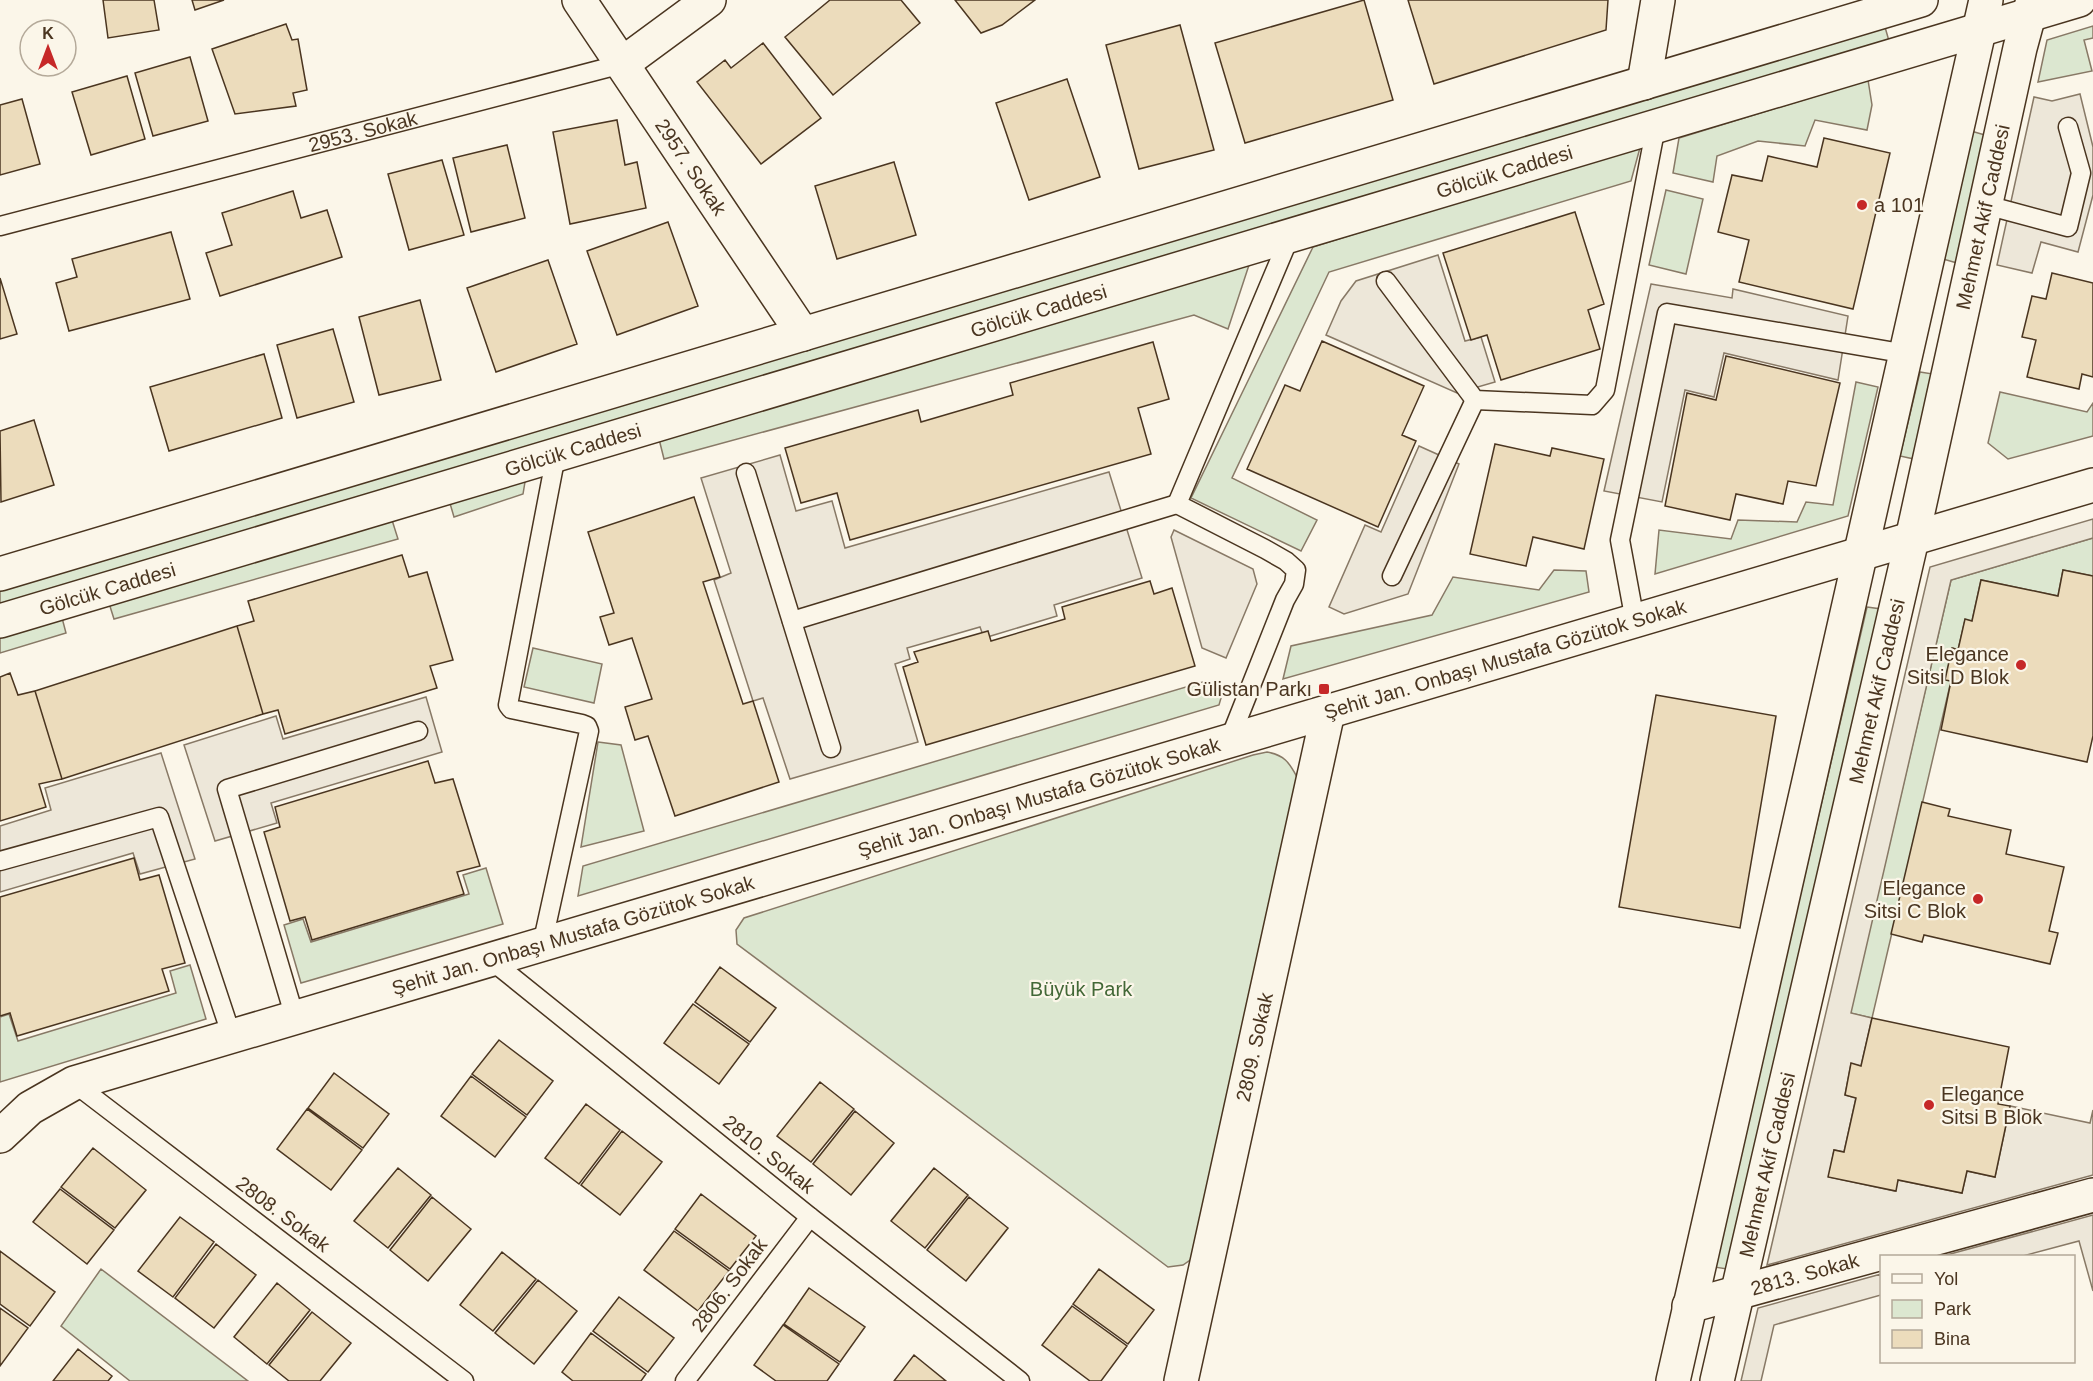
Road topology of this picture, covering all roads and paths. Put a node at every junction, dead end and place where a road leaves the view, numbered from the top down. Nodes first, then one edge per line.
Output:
1 (579, 0) edge
2 (709, 0) edge
3 (1658, 0) edge
4 (1921, 0) edge
5 (2079, 0) edge
6 (2031, 7) edge
7 (1982, 15) edge
8 (622, 64) junction
9 (1644, 83) junction
10 (1656, 126) junction
11 (2068, 127) dead end
12 (1986, 205) junction
13 (0, 226) edge
14 (1290, 236) junction
15 (1386, 281) dead end
16 (803, 334) junction
17 (1906, 354) junction
18 (1476, 400) junction
19 (556, 455) junction
20 (746, 473) dead end
21 (2093, 485) edge
22 (1177, 504) junction
23 (1912, 539) junction
24 (1862, 553) junction
25 (0, 574) edge
26 (1392, 576) dead end
27 (0, 621) edge
28 (792, 621) junction
29 (1635, 621) junction
30 (1328, 712) junction
31 (418, 731) dead end
32 (1229, 741) junction
33 (831, 748) dead end
34 (0, 861) edge
35 (542, 945) junction
36 (491, 960) junction
37 (295, 1018) junction
38 (232, 1037) junction
39 (74, 1083) junction
40 (3, 1126) edge
41 (2093, 1195) edge
42 (810, 1216) junction
43 (1737, 1294) junction
44 (1689, 1306) junction
45 (464, 1381) edge
46 (685, 1381) edge
47 (1020, 1381) edge
48 (1181, 1381) edge
49 (1673, 1381) edge
50 (1717, 1381) edge

1 - 8 street, 2957. Sokak
2 - 8 street, 2953. Sokak
3 - 9 street
4 - 9 street
5 - 6 street, Gölcük Caddesi
6 - 7 street, Gölcük Caddesi
6 - 12 street, Mehmet Akif Caddesi
7 - 10 street, Gölcük Caddesi
7 - 17 street
8 - 13 lane, 2953. Sokak
8 - 16 street, 2957. Sokak
9 - 16 street
10 - 14 street, Gölcük Caddesi
10 - 18 lane
11 - 12 lane
12 - 23 street, Mehmet Akif Caddesi
14 - 19 street, Gölcük Caddesi
14 - 22 lane
15 - 18 lane
16 - 25 street
17 - 24 street
17 - 29 lane
18 - 26 lane
19 - 27 street, Gölcük Caddesi
19 - 35 lane
20 - 28 lane
21 - 23 street, Şehit Jan. Onbaşı Mustafa Gözütok Sokak
22 - 28 lane
22 - 32 lane
23 - 24 street, Şehit Jan. Onbaşı Mustafa Gözütok Sokak
23 - 43 street, Mehmet Akif Caddesi
24 - 29 street, Şehit Jan. Onbaşı Mustafa Gözütok Sokak
24 - 44 street
28 - 33 lane
29 - 30 street, Şehit Jan. Onbaşı Mustafa Gözütok Sokak
30 - 32 street, Şehit Jan. Onbaşı Mustafa Gözütok Sokak
30 - 48 street, 2809. Sokak
31 - 37 lane
32 - 35 street, Şehit Jan. Onbaşı Mustafa Gözütok Sokak
34 - 38 lane
35 - 36 street, Şehit Jan. Onbaşı Mustafa Gözütok Sokak
36 - 37 street, Şehit Jan. Onbaşı Mustafa Gözütok Sokak
36 - 42 lane, 2810. Sokak
37 - 38 street, Şehit Jan. Onbaşı Mustafa Gözütok Sokak
38 - 39 street, Şehit Jan. Onbaşı Mustafa Gözütok Sokak
39 - 40 street, Şehit Jan. Onbaşı Mustafa Gözütok Sokak
39 - 45 lane, 2808. Sokak
41 - 43 street, 2813. Sokak
42 - 46 lane, 2806. Sokak
42 - 47 lane, 2810. Sokak
43 - 44 street, 2813. Sokak
43 - 50 street, Mehmet Akif Caddesi
44 - 49 street

